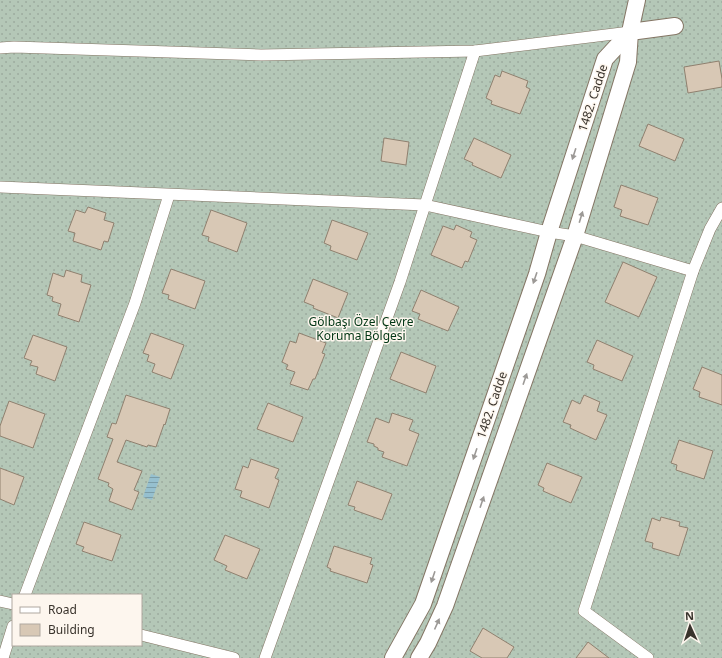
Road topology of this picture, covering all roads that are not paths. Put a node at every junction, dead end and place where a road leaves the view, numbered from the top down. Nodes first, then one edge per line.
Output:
1 (637, 0) edge
2 (675, 26) dead end
3 (630, 32) junction
4 (0, 48) edge
5 (475, 51) junction
6 (0, 187) edge
7 (169, 195) junction
8 (425, 205) junction
9 (722, 208) edge
10 (549, 232) junction
11 (575, 236) junction
12 (693, 272) junction
13 (25, 594) edge
14 (0, 602) edge
15 (12, 604) edge
16 (12, 629) edge
17 (142, 635) edge
18 (3, 658) edge
19 (234, 658) edge
20 (265, 658) edge
21 (393, 658) edge
22 (419, 658) edge
23 (648, 658) edge

1 - 3 street
2 - 3 street
3 - 5 street
3 -> 10 street, 1482. Cadde
11 -> 3 street, 1482. Cadde
4 - 5 street
5 - 8 street
6 - 7 street
7 - 8 street
7 - 13 street
8 - 10 street
8 - 20 street
9 - 12 street
10 - 11 street
10 -> 21 street, 1482. Cadde
11 - 12 street
22 -> 11 street, 1482. Cadde
12 - 23 street
14 - 15 street
16 - 18 street
17 - 19 street

